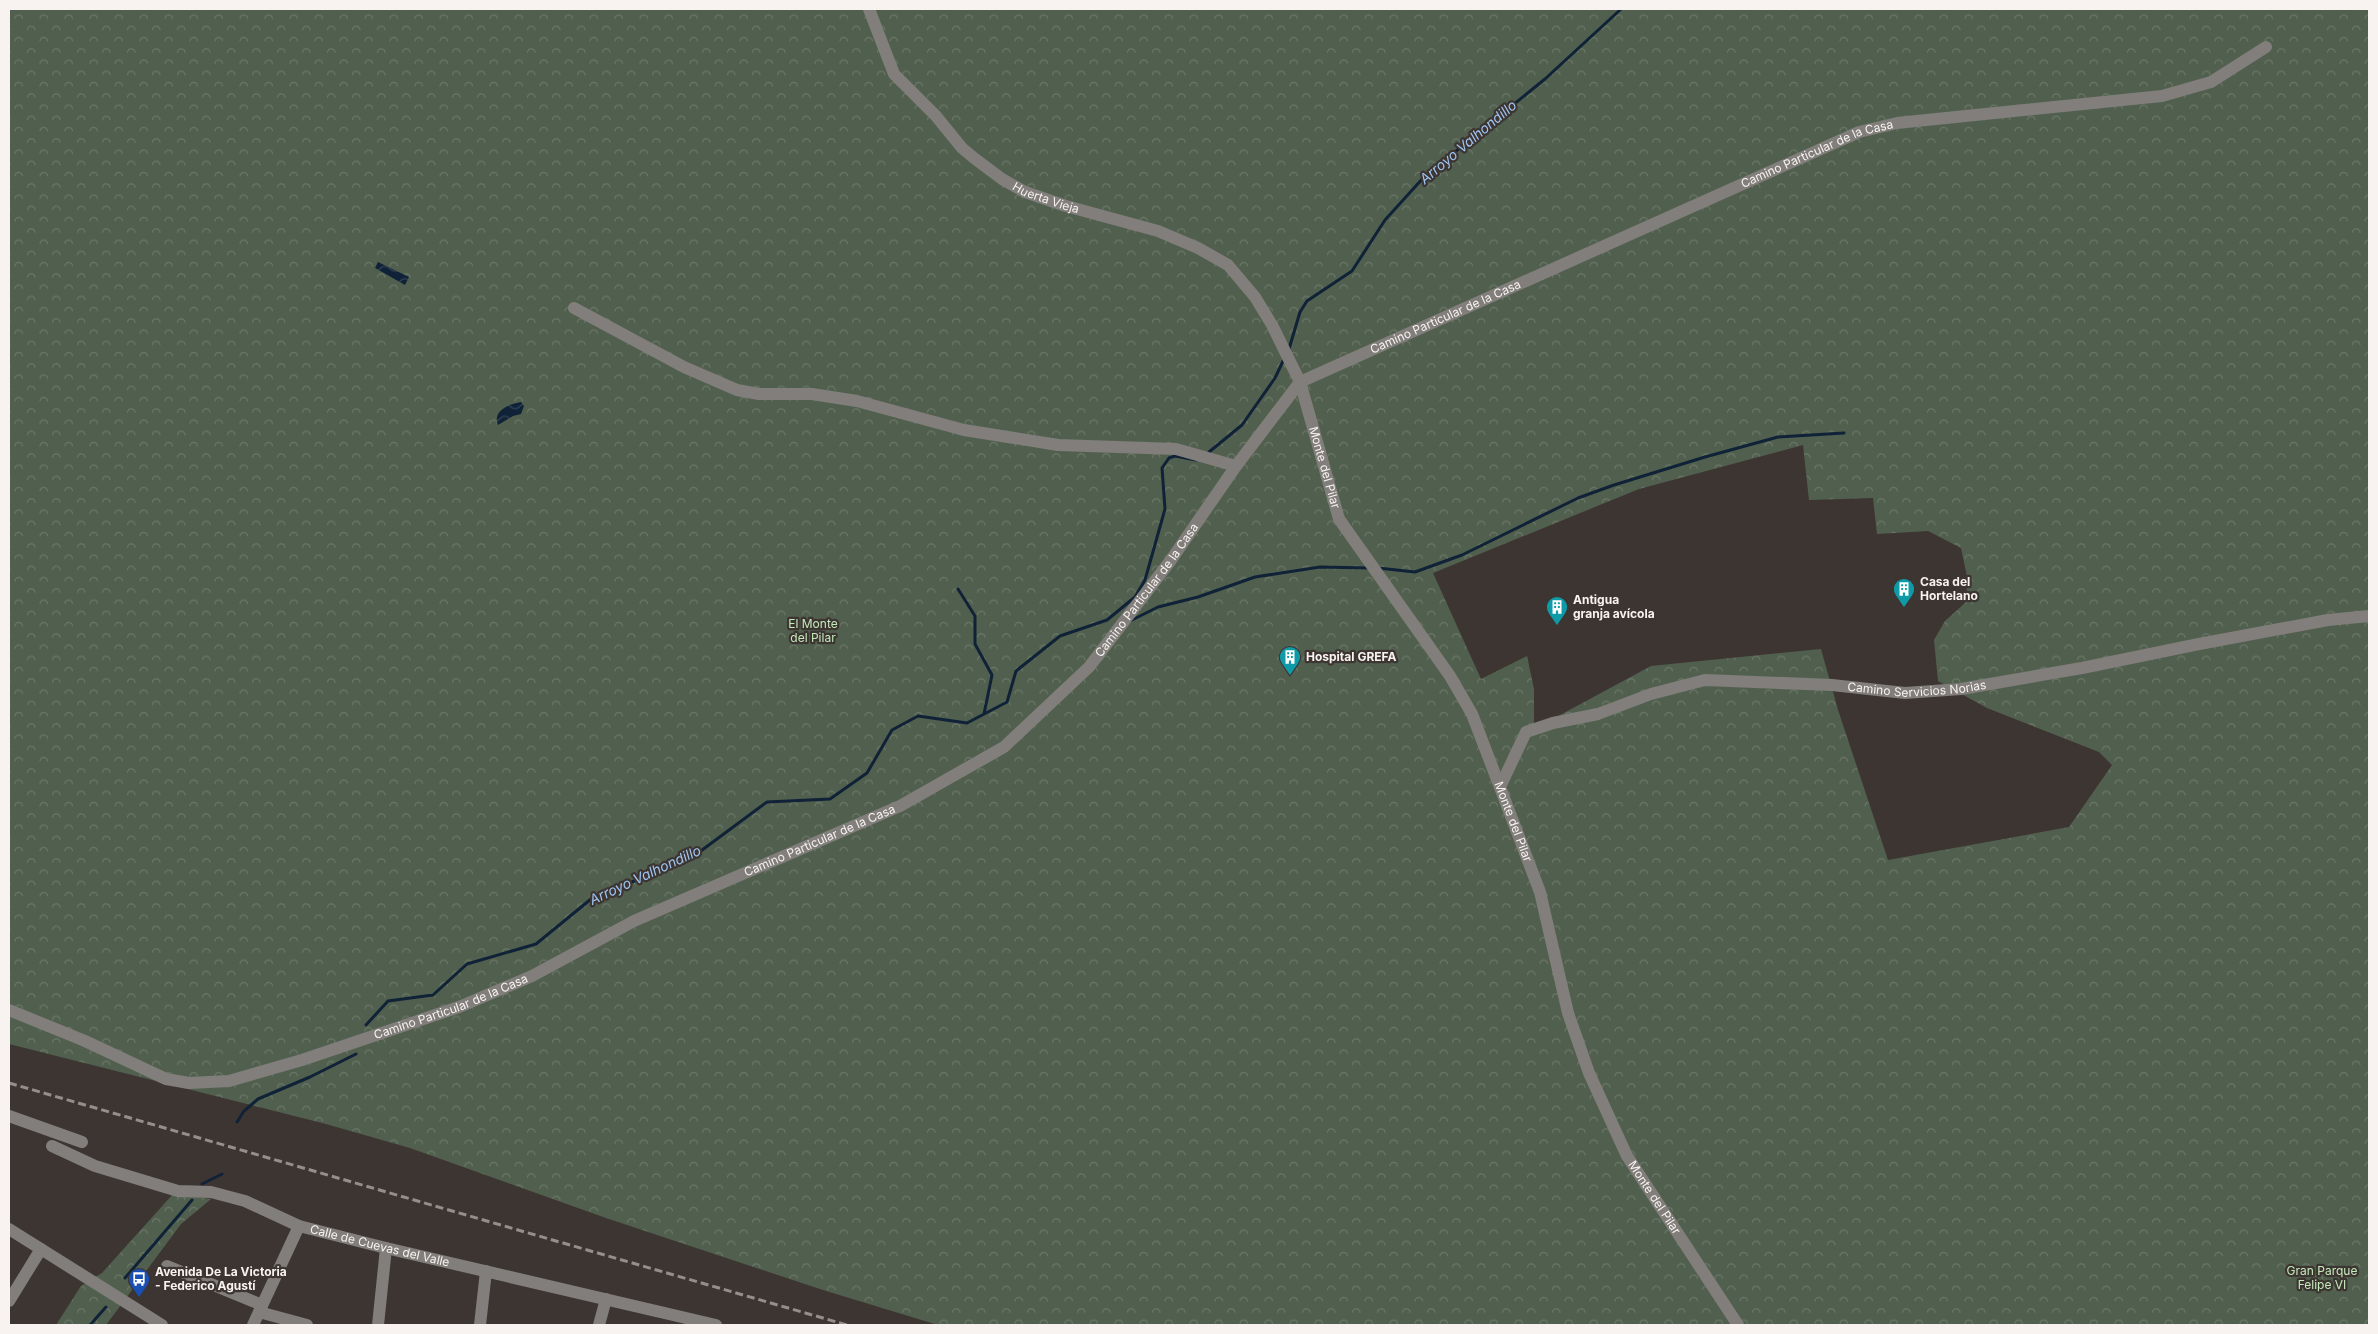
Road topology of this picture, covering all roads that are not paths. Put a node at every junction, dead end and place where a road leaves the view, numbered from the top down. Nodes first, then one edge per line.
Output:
1 (869, 9) edge
2 (2266, 47) dead end
3 (574, 308) dead end
4 (1272, 325) joint
5 (1300, 382) junction
6 (1236, 466) junction
7 (2369, 616) edge
8 (1500, 787) junction
9 (9, 1010) edge
10 (9, 1116) edge
11 (82, 1142) dead end
12 (52, 1146) dead end
13 (299, 1226) junction
14 (9, 1229) edge
15 (386, 1248) junction
16 (40, 1249) junction
17 (167, 1266) dead end
18 (486, 1271) junction
19 (606, 1300) junction
20 (9, 1301) edge
21 (260, 1308) junction
22 (162, 1325) edge
23 (253, 1325) edge
24 (307, 1325) edge
25 (378, 1325) edge
26 (480, 1325) edge
27 (599, 1325) edge
28 (716, 1325) edge
29 (1738, 1325) edge

1 - 4 street, Huerta Vieja
2 - 5 street, Camino Particular de la Casa
3 - 6 street
4 - 5 street, Monte del Pilar
5 - 6 street, Camino Particular de la Casa
5 - 8 street, Monte del Pilar
6 - 9 street, Camino Particular de la Casa
7 - 8 street, Camino Servicios Norias
8 - 29 street, Monte del Pilar
10 - 11 street
12 - 13 street, Calle de Cuevas del Valle
13 - 15 street, Calle de Cuevas del Valle
13 - 21 street
14 - 16 street
15 - 18 street, Calle de Cuevas del Valle
15 - 25 street
16 - 20 street
16 - 22 street
17 - 21 street
18 - 19 street, Calle de Cuevas del Valle
18 - 26 street
19 - 27 street
19 - 28 street, Calle de Cuevas del Valle
21 - 23 street
21 - 24 street

